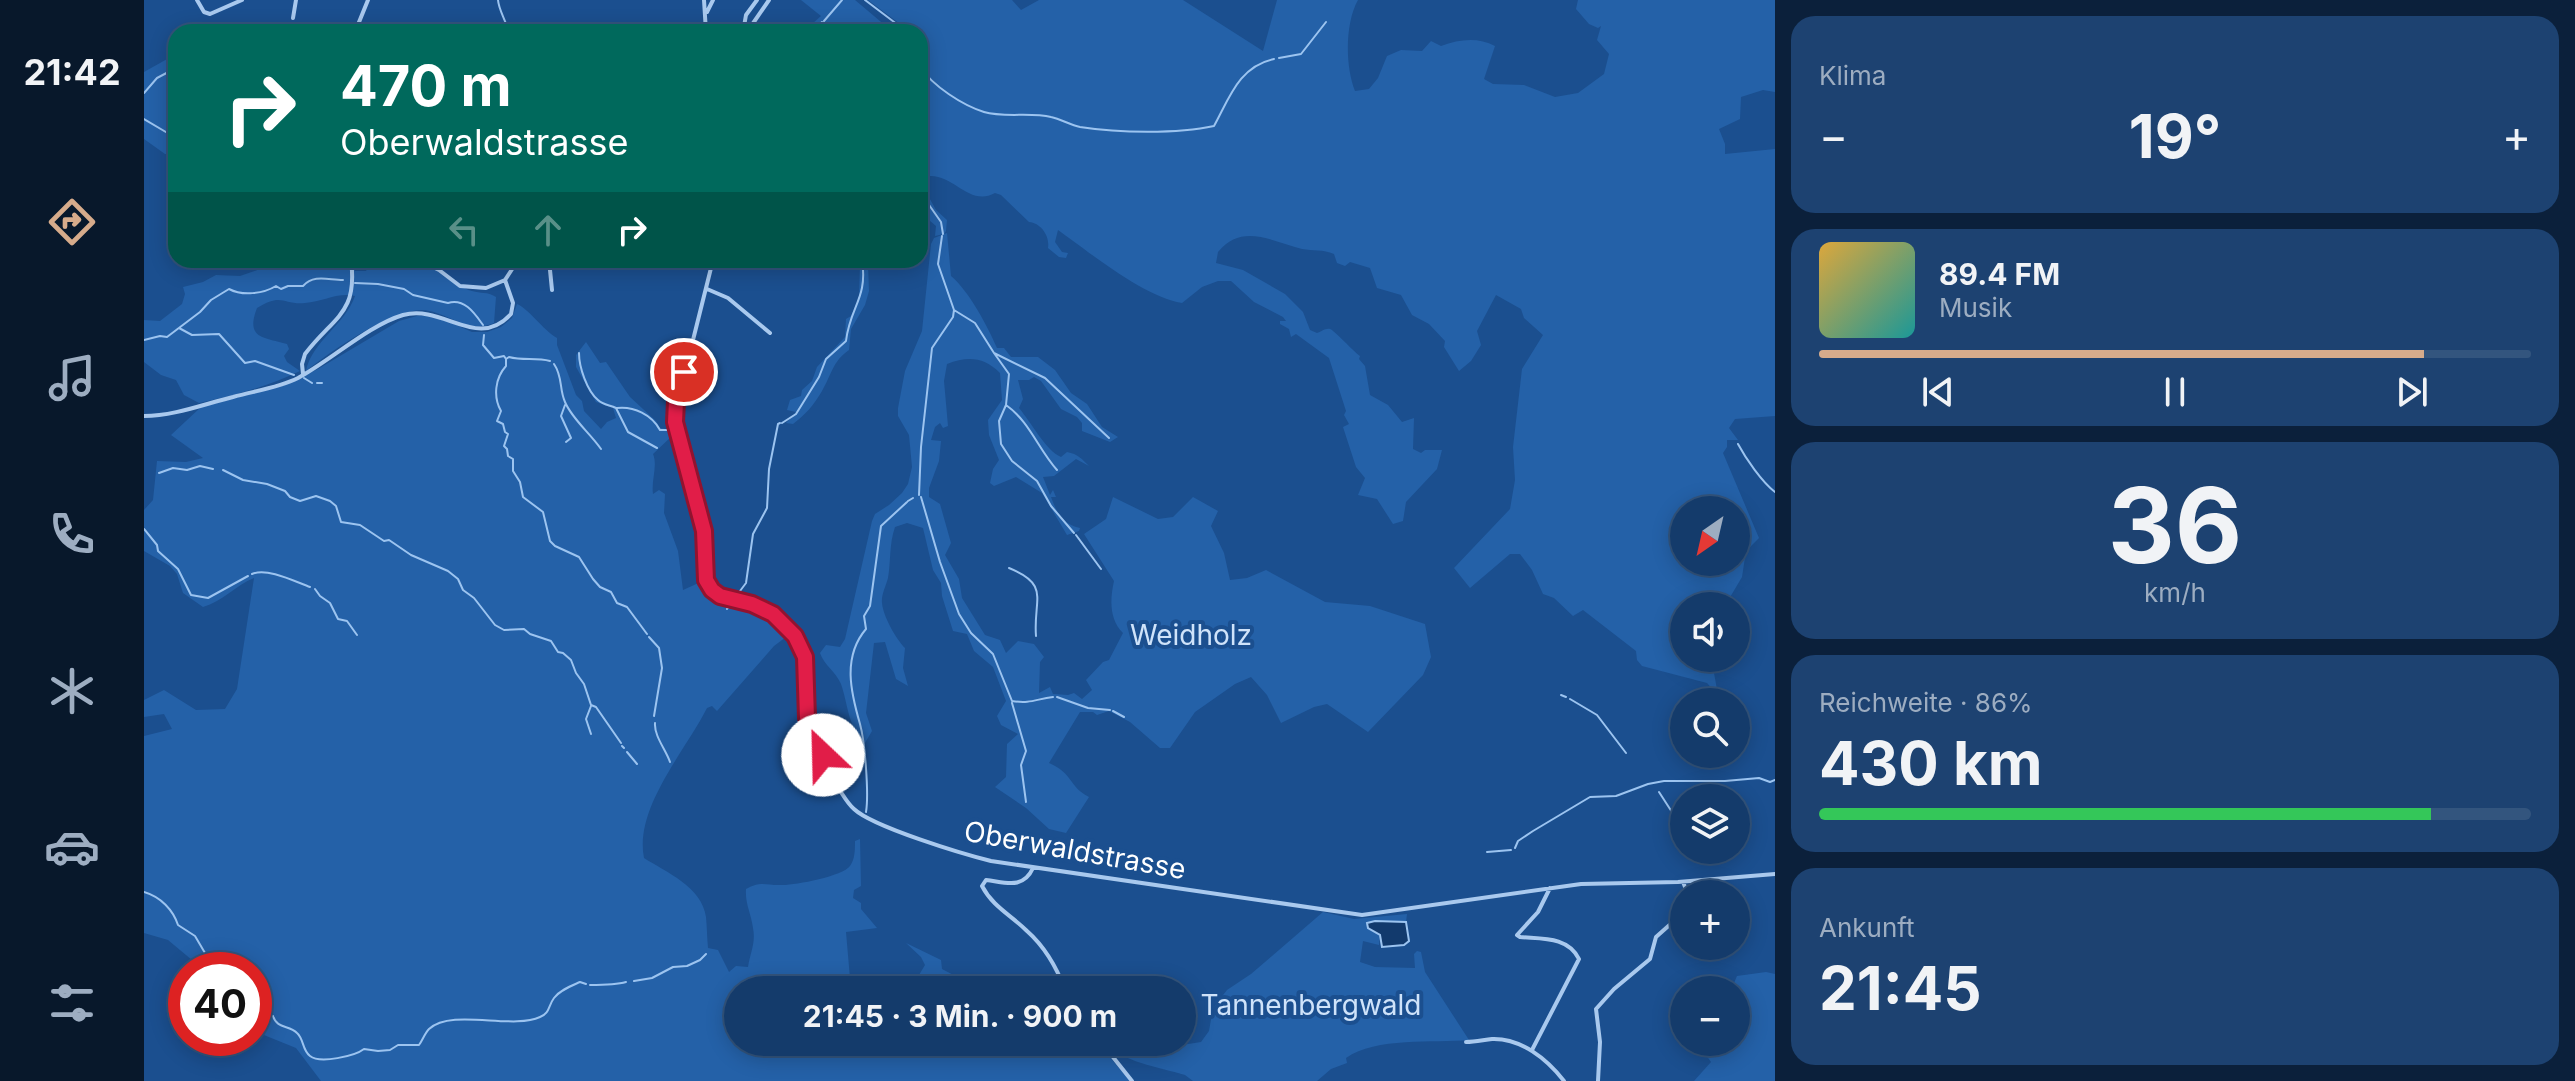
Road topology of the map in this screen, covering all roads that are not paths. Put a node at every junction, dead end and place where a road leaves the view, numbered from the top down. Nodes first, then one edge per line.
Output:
1 (197, 0) edge
2 (242, 0) edge
3 (296, 0) edge
4 (368, 0) edge
5 (704, 0) edge
6 (713, 0) edge
7 (757, 0) edge
8 (769, 0) edge
9 (707, 12) junction
10 (293, 18) dead end
11 (358, 24) edge
12 (706, 24) edge
13 (745, 24) edge
14 (751, 24) edge
15 (352, 268) edge
16 (435, 268) edge
17 (513, 268) edge
18 (550, 268) edge
19 (711, 268) edge
20 (505, 280) junction
21 (706, 289) junction
22 (552, 290) dead end
23 (770, 333) dead end
24 (303, 374) junction
25 (144, 416) edge
26 (1033, 868) junction
27 (1775, 874) edge
28 (1706, 880) edge
29 (1670, 882) edge
30 (1550, 888) junction
31 (1670, 925) edge
32 (1059, 976) edge
33 (1466, 1042) dead end
34 (1532, 1050) junction
35 (1112, 1056) edge
36 (1132, 1081) edge
37 (1564, 1081) edge
38 (1598, 1081) edge

1 - 2 street
3 - 10 street
4 - 11 street
5 - 9 street
6 - 9 street
7 - 13 street
8 - 14 street
9 - 12 street
15 - 24 street
16 - 20 street
17 - 20 street
18 - 22 street
19 - 21 street, Oberwaldstrasse
20 - 24 street
21 - 23 street
21 - 26 street, Oberwaldstrasse
24 - 25 street
26 - 30 street, Oberwaldstrasse
26 - 32 street
27 - 28 street, Oberwaldstrasse
29 - 30 street, Oberwaldstrasse
30 - 34 street
31 - 38 street
33 - 34 street
34 - 37 street
35 - 36 street

